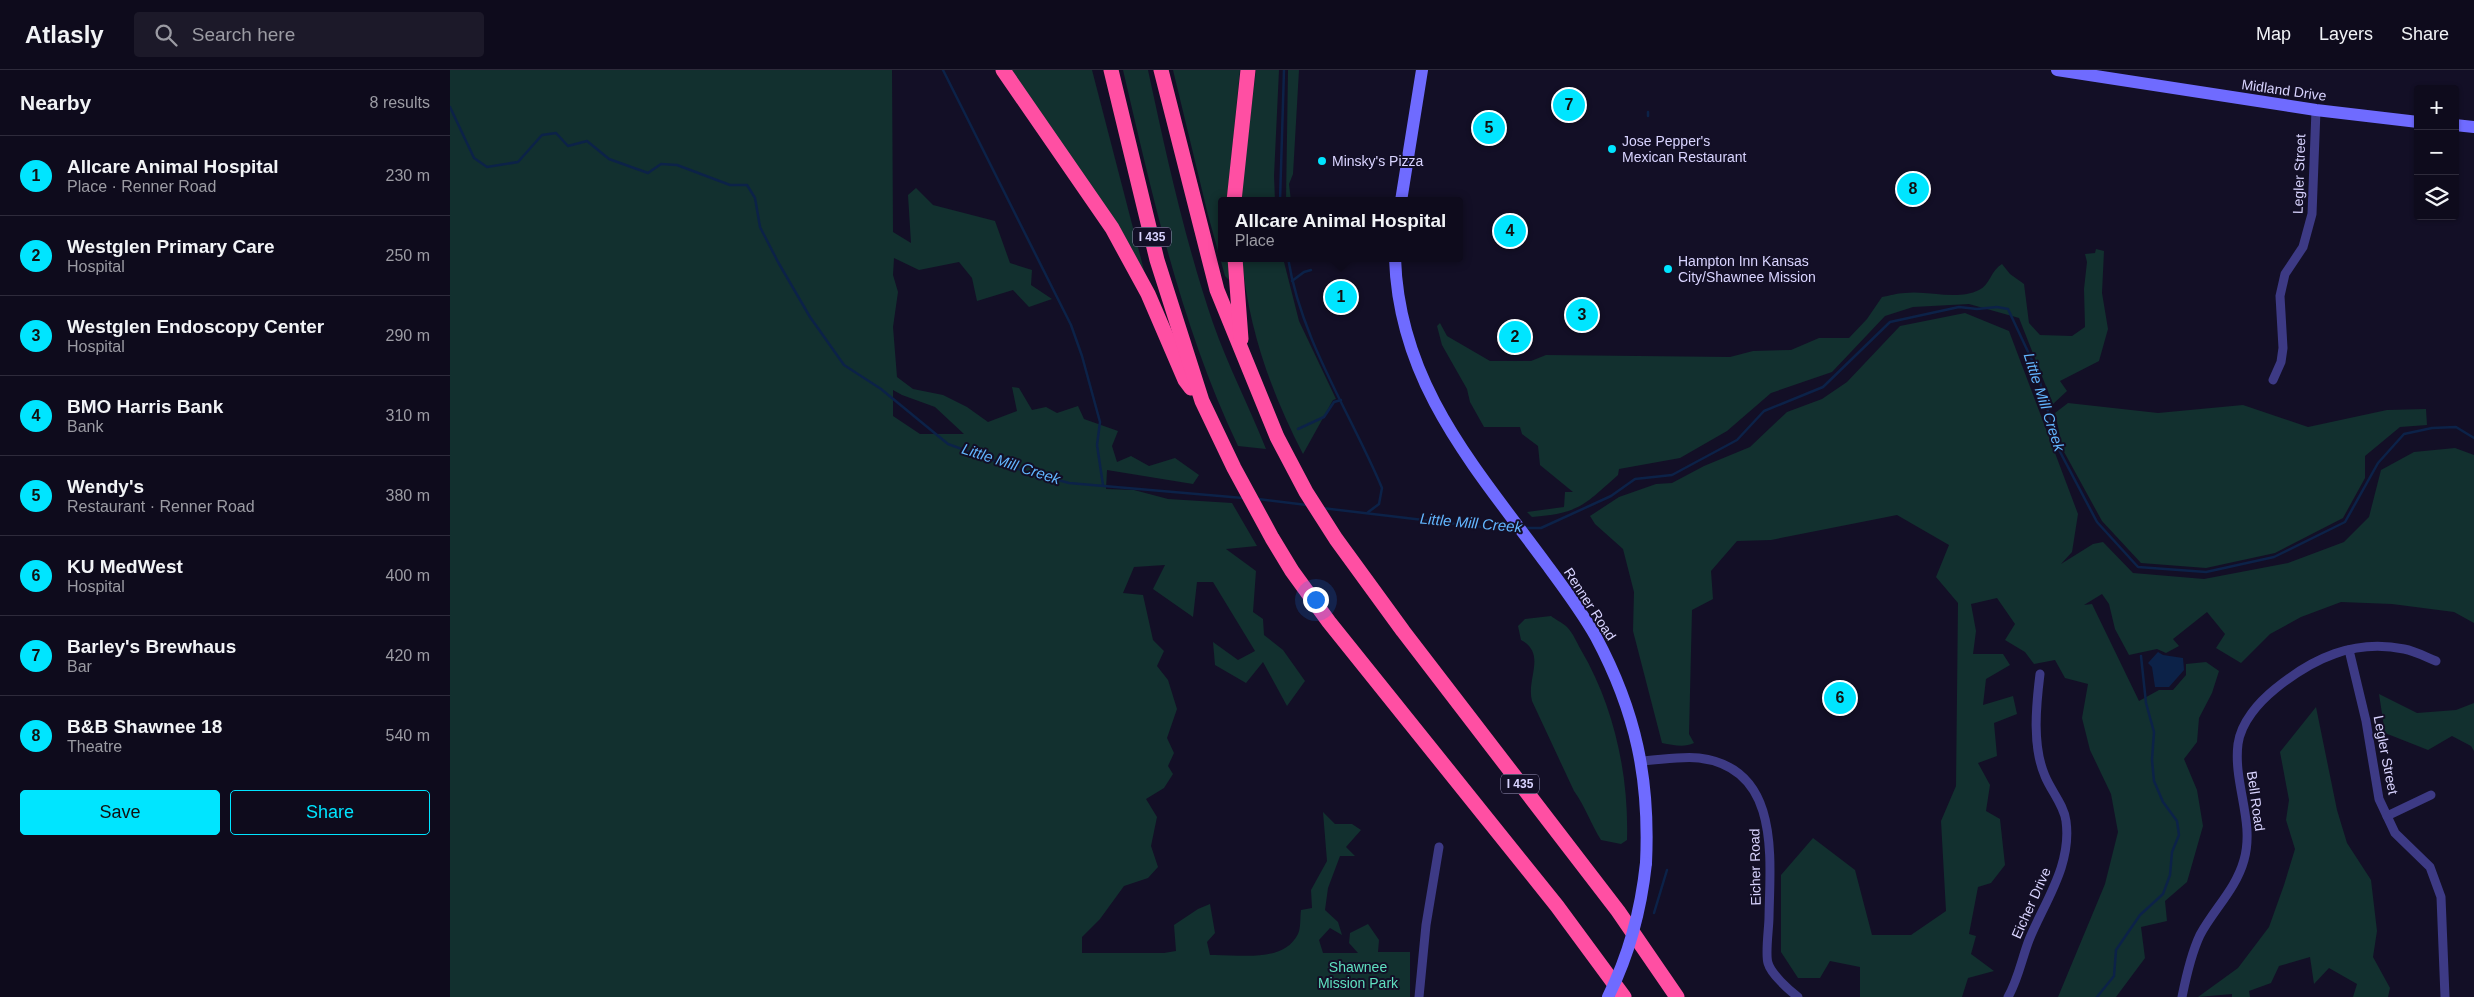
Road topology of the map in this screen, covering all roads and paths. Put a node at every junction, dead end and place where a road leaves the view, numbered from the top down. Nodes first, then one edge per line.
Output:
1 (1003, 70) edge
2 (1111, 70) edge
3 (1161, 70) edge
4 (1248, 70) edge
5 (1422, 70) edge
6 (2057, 70) edge
7 (2316, 110) junction
8 (2414, 122) edge
9 (2459, 125) edge
10 (2474, 127) edge
11 (1234, 197) edge
12 (1402, 197) edge
13 (1235, 262) edge
14 (1396, 262) edge
15 (1241, 352) junction
16 (2274, 380) dead end
17 (1202, 402) junction
18 (2349, 650) junction
19 (2436, 661) dead end
20 (2040, 674) dead end
21 (1642, 761) junction
22 (2431, 795) dead end
23 (2388, 816) junction
24 (1440, 847) dead end
25 (1419, 997) edge
26 (1608, 997) edge
27 (1624, 997) edge
28 (1677, 997) edge
29 (1798, 997) edge
30 (2008, 997) edge
31 (2182, 997) edge
32 (2445, 997) edge

1 - 17 highway
2 - 17 highway, I 435
3 - 15 highway, I 435
4 - 11 highway
5 - 12 main road
6 - 7 main road, Midland Drive
7 - 8 main road, Midland Drive
7 - 16 street, Legler Street
9 - 10 main road
13 - 15 highway
14 - 21 main road, Renner Road
15 - 28 highway, I 435
17 - 27 highway, I 435
18 - 19 street, Bell Road
18 - 23 street, Legler Street
18 - 31 street, Bell Road
20 - 30 street, Eicher Drive
21 - 26 main road, Renner Road, bridge
21 - 29 street, Eicher Road
22 - 23 street
23 - 32 street, Legler Street
24 - 25 street

